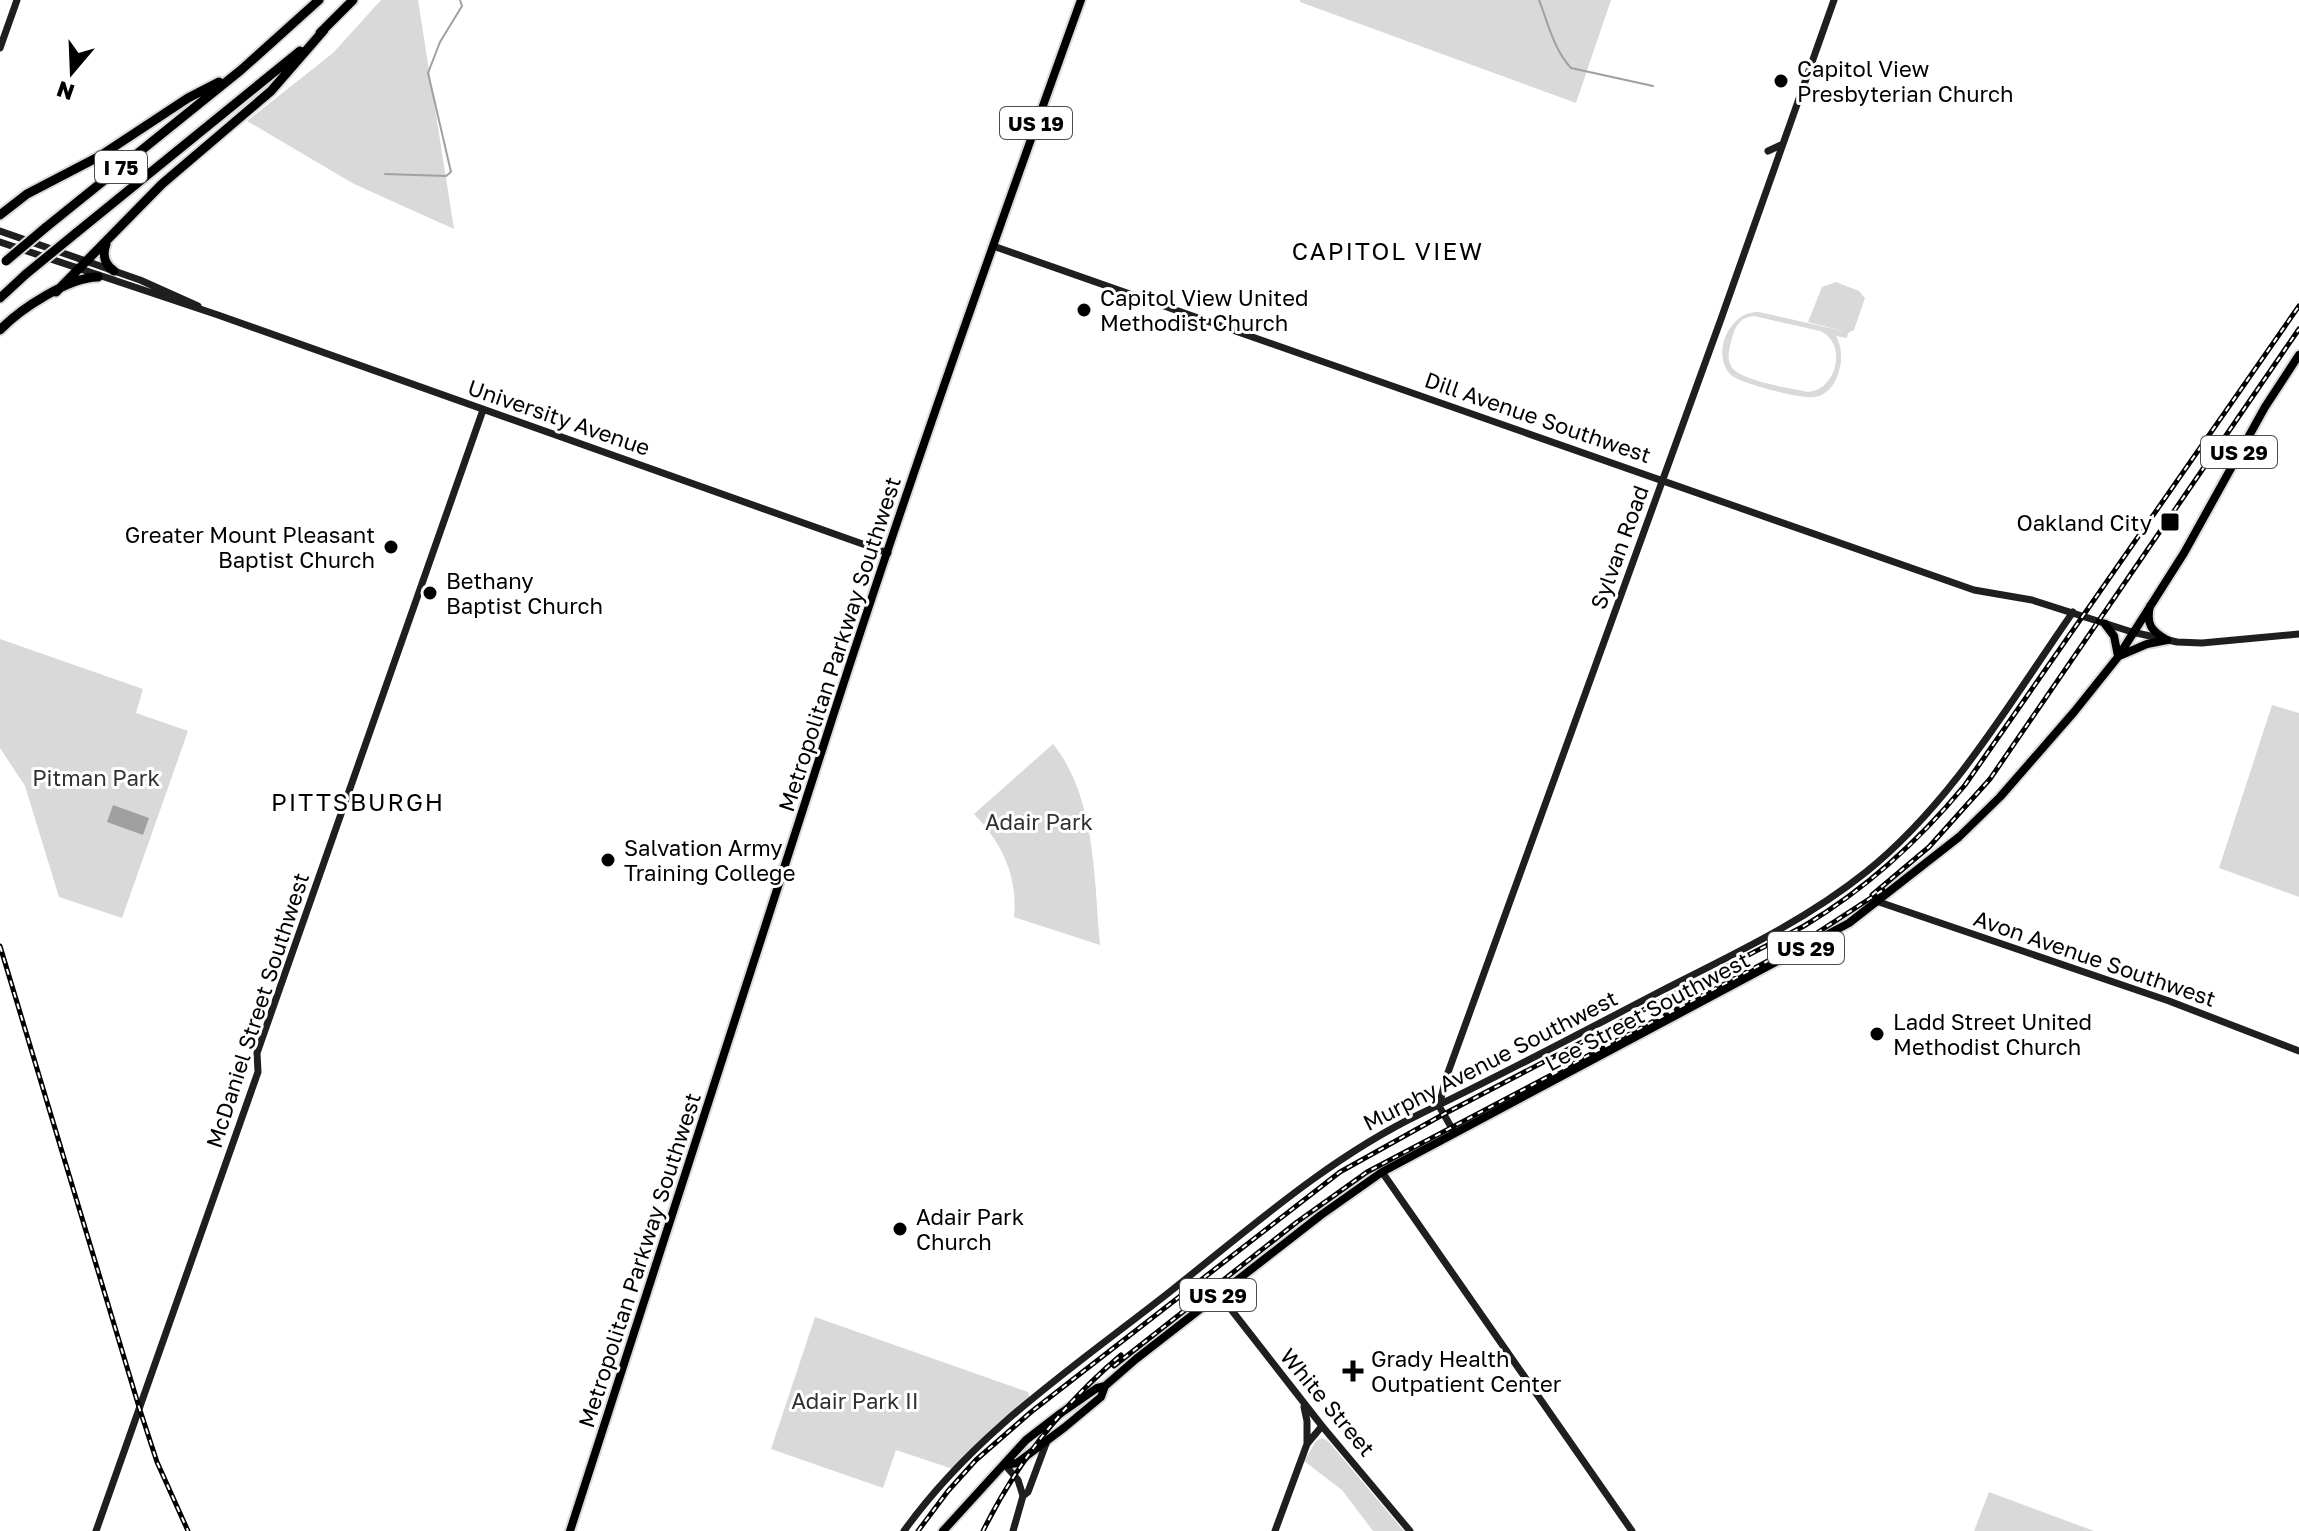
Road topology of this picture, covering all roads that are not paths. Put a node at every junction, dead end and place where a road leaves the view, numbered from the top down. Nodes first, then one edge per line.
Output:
1 (17, 0) edge
2 (319, 0) edge
3 (353, 0) edge
4 (1081, 0) edge
5 (1834, 0) edge
6 (324, 30) junction
7 (0, 48) edge
8 (223, 82) junction
9 (1783, 143) junction
10 (1768, 151) dead end
11 (2, 214) edge
12 (0, 223) edge
13 (0, 231) edge
14 (108, 241) junction
15 (0, 242) edge
16 (993, 246) junction
17 (87, 262) junction
18 (3, 263) edge
19 (76, 269) junction
20 (114, 271) junction
21 (98, 277) junction
22 (56, 292) junction
23 (0, 298) edge
24 (218, 315) junction
25 (0, 330) edge
26 (2299, 355) edge
27 (483, 410) junction
28 (1662, 480) junction
29 (888, 553) junction
30 (2152, 600) junction
31 (2073, 612) junction
32 (2105, 624) junction
33 (2132, 632) junction
34 (2299, 634) edge
35 (2167, 640) junction
36 (2118, 657) junction
37 (1879, 902) junction
38 (2299, 1051) edge
39 (1439, 1106) junction
40 (1454, 1132) junction
41 (1382, 1172) junction
42 (1219, 1294) junction
43 (1105, 1386) junction
44 (1302, 1401) junction
45 (1322, 1426) junction
46 (1048, 1439) junction
47 (1307, 1444) junction
48 (1005, 1465) junction
49 (1023, 1496) junction
50 (96, 1531) edge
51 (570, 1531) edge
52 (904, 1531) edge
53 (943, 1531) edge
54 (1013, 1531) edge
55 (1275, 1531) edge
56 (1410, 1531) edge
57 (1632, 1531) edge

1 - 7 street
2 - 8 highway, I 75
3 - 6 highway, I 75
4 - 16 main road, Metropolitan Parkway Southwest / US 19
5 - 9 street, Sylvan Road
6 - 14 highway
6 - 23 highway, I 75, bridge
8 - 11 highway
8 - 18 highway, I 75, bridge
9 - 10 street
9 - 28 street, Sylvan Road
11 - 12 highway
13 - 17 street, University Avenue
14 - 17 highway
14 - 20 highway
15 - 19 street, University Avenue
16 - 28 street, Dill Avenue Southwest
16 - 29 main road, Metropolitan Parkway Southwest / US 19
17 - 19 highway
17 - 20 street, University Avenue
19 - 21 street, University Avenue
19 - 22 highway
20 - 24 street, University Avenue
21 - 22 highway
21 - 24 street, University Avenue
22 - 25 highway
24 - 27 street, University Avenue
26 - 30 main road, Lee Street Southwest / US 29
27 - 29 street, University Avenue
27 - 50 street, McDaniel Street Southwest
28 - 31 street, Dill Avenue Southwest
28 - 39 street, Sylvan Road
29 - 51 main road, Metropolitan Parkway Southwest / US 19
30 - 33 main road, Lee Street Southwest / US 29
30 - 35 main road
31 - 32 street, Dill Avenue Southwest
31 - 39 street, Murphy Avenue Southwest
32 - 33 street, Dill Avenue Southwest
32 - 36 main road
33 - 35 street, Dill Avenue Southwest
33 - 36 main road, Lee Street Southwest / US 29
34 - 35 street, Dill Avenue Southwest
35 - 36 main road
36 - 37 main road, Lee Street Southwest / US 29
37 - 38 street, Avon Avenue Southwest
37 - 40 main road, Lee Street Southwest / US 29
39 - 40 street
39 - 52 street, Murphy Avenue Southwest
40 - 41 main road, Lee Street Southwest / US 29
41 - 42 main road, Lee Street Southwest / US 29
41 - 57 street
42 - 43 main road, Lee Street Southwest / US 29
42 - 44 street, White Street
43 - 46 main road, US 29
43 - 48 main road, Lee Street Southwest / US 29
44 - 45 street, White Street
44 - 47 street
45 - 47 street
45 - 56 street, White Street
46 - 48 main road, US 29
46 - 49 street
47 - 55 street
48 - 49 street
48 - 53 main road, US 29
49 - 54 street

